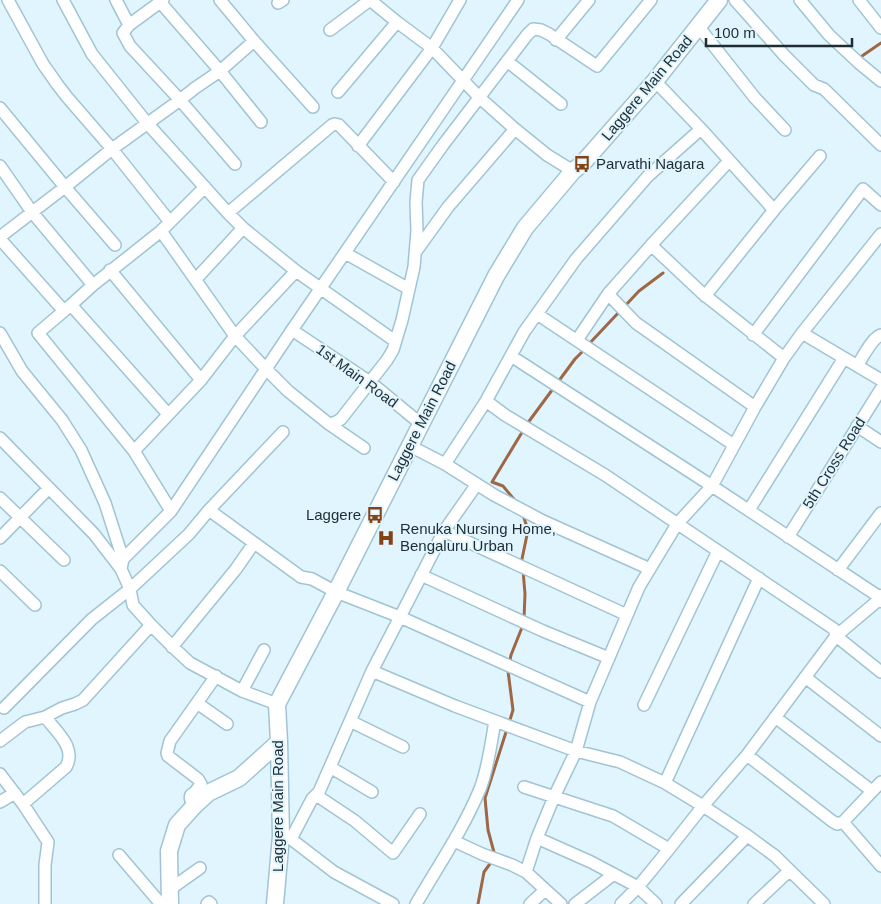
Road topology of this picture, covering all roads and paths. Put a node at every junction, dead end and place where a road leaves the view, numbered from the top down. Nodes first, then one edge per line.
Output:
1 (8, 0) edge
2 (63, 0) edge
3 (116, 0) edge
4 (220, 0) edge
5 (370, 0) edge
6 (460, 0) edge
7 (518, 0) edge
8 (589, 0) edge
9 (651, 0) edge
10 (719, 0) edge
11 (735, 0) edge
12 (800, 0) edge
13 (860, 0) edge
14 (161, 1) edge
15 (397, 22) junction
16 (129, 25) junction
17 (698, 26) junction
18 (881, 28) edge
19 (330, 30) dead end
20 (556, 40) junction
21 (254, 41) junction
22 (432, 48) junction
23 (507, 61) junction
24 (220, 71) junction
25 (463, 80) junction
26 (655, 81) junction
27 (881, 81) edge
28 (338, 92) dead end
29 (480, 98) junction
30 (180, 100) junction
31 (561, 104) dead end
32 (313, 107) dead end
33 (0, 108) edge
34 (261, 122) dead end
35 (148, 123) junction
36 (515, 129) junction
37 (701, 129) junction
38 (785, 130) dead end
39 (881, 145) edge
40 (358, 146) junction
41 (112, 149) junction
42 (820, 156) dead end
43 (730, 161) junction
44 (235, 164) dead end
45 (0, 166) edge
46 (573, 170) junction
47 (394, 182) junction
48 (65, 187) junction
49 (205, 187) junction
50 (881, 204) edge
51 (774, 210) junction
52 (32, 212) junction
53 (228, 213) junction
54 (170, 222) junction
55 (243, 228) junction
56 (161, 231) junction
57 (881, 234) edge
58 (0, 238) edge
59 (115, 245) dead end
60 (651, 245) junction
61 (416, 251) junction
62 (345, 253) junction
63 (110, 270) junction
64 (296, 271) junction
65 (196, 279) junction
66 (93, 285) junction
67 (320, 289) junction
68 (409, 289) junction
69 (608, 294) junction
70 (705, 296) junction
71 (68, 308) junction
72 (537, 314) junction
73 (292, 330) junction
74 (802, 333) junction
75 (0, 334) edge
76 (754, 334) junction
77 (881, 334) edge
78 (235, 336) junction
79 (577, 340) junction
80 (395, 341) junction
81 (511, 356) junction
82 (784, 358) junction
83 (844, 358) junction
84 (857, 366) junction
85 (266, 369) junction
86 (201, 380) junction
87 (881, 380) edge
88 (370, 382) junction
89 (881, 389) edge
90 (486, 401) junction
91 (755, 407) junction
92 (168, 414) junction
93 (329, 424) junction
94 (420, 424) junction
95 (857, 426) junction
96 (283, 432) dead end
97 (0, 438) edge
98 (881, 442) edge
99 (734, 445) junction
100 (410, 446) junction
101 (364, 448) dead end
102 (134, 451) junction
103 (445, 464) junction
104 (477, 484) junction
105 (712, 486) junction
106 (49, 488) junction
107 (0, 498) edge
108 (209, 510) junction
109 (749, 510) junction
110 (171, 511) junction
111 (881, 513) edge
112 (21, 517) junction
113 (677, 524) junction
114 (444, 531) junction
115 (788, 536) junction
116 (0, 538) edge
117 (254, 543) junction
118 (718, 551) junction
119 (64, 560) dead end
120 (122, 564) junction
121 (650, 569) junction
122 (838, 570) junction
123 (0, 571) edge
124 (421, 575) junction
125 (759, 578) junction
126 (130, 589) junction
127 (336, 592) junction
128 (881, 598) edge
129 (34, 605) dead end
130 (627, 615) junction
131 (400, 617) junction
132 (151, 626) junction
133 (836, 636) junction
134 (172, 647) junction
135 (264, 650) dead end
136 (609, 658) junction
137 (372, 670) junction
138 (881, 672) edge
139 (216, 676) junction
140 (805, 677) junction
141 (242, 691) junction
142 (590, 702) junction
143 (197, 703) junction
144 (277, 704) junction
145 (644, 705) dead end
146 (4, 708) dead end
147 (45, 717) junction
148 (775, 717) junction
149 (350, 721) junction
150 (499, 723) junction
151 (227, 724) dead end
152 (881, 736) edge
153 (0, 741) edge
154 (279, 742) junction
155 (403, 747) dead end
156 (576, 751) junction
157 (747, 755) junction
158 (330, 767) junction
159 (0, 774) edge
160 (881, 782) edge
161 (665, 783) junction
162 (524, 787) dead end
163 (372, 792) dead end
164 (872, 792) junction
165 (15, 793) junction
166 (316, 795) junction
167 (554, 797) junction
168 (0, 802) edge
169 (23, 804) junction
170 (195, 805) junction
171 (703, 806) junction
172 (420, 814) dead end
173 (843, 822) junction
174 (747, 836) junction
175 (286, 838) junction
176 (537, 838) junction
177 (454, 841) junction
178 (669, 849) junction
179 (120, 855) dead end
180 (881, 866) edge
181 (200, 868) dead end
182 (789, 871) junction
183 (526, 872) junction
184 (614, 874) junction
185 (638, 887) junction
186 (545, 890) junction
187 (167, 899) edge
188 (45, 904) edge
189 (276, 904) edge
190 (393, 904) edge
191 (416, 904) edge
192 (530, 904) edge
193 (562, 904) edge
194 (575, 904) edge
195 (621, 904) edge
196 (656, 904) edge
197 (682, 904) edge
198 (754, 904) edge
199 (824, 904) edge

1 - 41 street
2 - 35 street
3 - 16 street
4 - 21 street
5 - 15 street
5 - 19 street
6 - 22 street
7 - 25 street
8 - 20 street
9 - 20 street
10 - 17 street, Laggere Main Road
11 - 39 street
12 - 27 street
13 - 18 street
14 - 16 street
14 - 24 street
15 - 22 street
15 - 28 street
16 - 30 street
17 - 26 street, Laggere Main Road
17 - 38 street
20 - 23 street
21 - 24 street
21 - 32 street
22 - 25 street
22 - 40 street
23 - 29 street
23 - 31 street
24 - 30 street
24 - 34 street
25 - 29 street
25 - 47 street
26 - 37 street
26 - 46 street, Laggere Main Road
29 - 36 street
29 - 61 street
30 - 35 street
30 - 44 street
33 - 48 street
35 - 41 street
35 - 49 street
36 - 46 street
36 - 61 street
37 - 43 street
37 - 72 street
40 - 47 street
40 - 53 street
41 - 48 street
41 - 54 street
42 - 51 street
43 - 51 street
43 - 60 street
45 - 52 street
46 - 94 street, Laggere Main Road
47 - 62 street
48 - 52 street
48 - 59 street
49 - 53 street
49 - 54 street
50 - 76 street
51 - 70 street
52 - 58 street
52 - 66 street
53 - 55 street
54 - 56 street
55 - 64 street
55 - 65 street
56 - 63 street
56 - 65 street
57 - 74 street
58 - 71 street
60 - 69 street
60 - 70 street
61 - 68 street
62 - 67 street
62 - 68 street
63 - 66 street
63 - 86 street
64 - 67 street
64 - 78 street
65 - 78 street
66 - 71 street
67 - 73 street
67 - 80 street
68 - 80 street
69 - 79 street
69 - 91 street
70 - 76 street
71 - 92 street
71 - 102 street
72 - 79 street
72 - 81 street
73 - 85 street
73 - 88 street, 1st Main Road
74 - 82 street
74 - 83 street
75 - 120 street
76 - 82 street
77 - 84 street
78 - 85 street
78 - 86 street
79 - 99 street
80 - 88 street
81 - 90 street
81 - 105 street
82 - 91 street
83 - 84 street
83 - 109 street
84 - 87 street
85 - 93 street
85 - 110 street
86 - 92 street
88 - 93 street
88 - 94 street, 1st Main Road
89 - 95 street, 5th Cross Road
90 - 103 street
90 - 113 street
91 - 99 street
92 - 102 street
93 - 101 street
94 - 100 street, Laggere Main Road
95 - 98 street
95 - 115 street, 5th Cross Road
96 - 108 street
97 - 106 street
99 - 105 street
100 - 103 street
100 - 127 street, Laggere Main Road
102 - 110 street
103 - 104 street
104 - 114 street
104 - 121 street
105 - 109 street
105 - 113 street
106 - 112 street
106 - 120 street
107 - 112 street
108 - 117 street
108 - 126 street
109 - 115 street
110 - 120 street
111 - 122 street
112 - 116 street
112 - 119 street
113 - 118 street
113 - 121 street
114 - 124 street
114 - 130 street
115 - 122 street
117 - 127 street
117 - 134 street
118 - 125 street
118 - 145 street
120 - 126 street
121 - 130 street
122 - 128 street
123 - 129 street
124 - 131 street
124 - 136 street
125 - 133 street
125 - 161 street
126 - 132 street
126 - 146 street
127 - 131 street
127 - 144 street, Laggere Main Road
128 - 133 street
130 - 136 street
131 - 137 street
131 - 142 street
132 - 134 street
132 - 147 street
133 - 138 street
133 - 140 street
134 - 139 street
135 - 141 street
136 - 142 street
137 - 149 street
137 - 150 street
139 - 141 street
139 - 143 street
140 - 148 street
140 - 152 street
141 - 144 street
142 - 156 street
143 - 151 street
143 - 170 street
144 - 154 street, Laggere Main Road
147 - 153 street
147 - 169 street
148 - 157 street
148 - 164 street
149 - 155 street
149 - 158 street
150 - 156 street
150 - 177 street
154 - 170 street
154 - 175 street, Laggere Main Road
156 - 161 street
156 - 167 street
157 - 171 street
157 - 173 street
158 - 163 street
158 - 166 street
159 - 165 street
160 - 164 street
161 - 171 street
162 - 167 street
164 - 173 street
165 - 168 street
165 - 169 street
166 - 172 street
166 - 175 street
167 - 176 street
167 - 178 street
169 - 188 street
170 - 187 street
171 - 174 street
171 - 178 street
173 - 180 street
174 - 182 street
174 - 197 street
175 - 189 street, Laggere Main Road
175 - 190 street
176 - 183 street
176 - 184 street
177 - 183 street
177 - 191 street
178 - 185 street
179 - 187 street
181 - 187 street
182 - 198 street
182 - 199 street
183 - 186 street
184 - 185 street
184 - 194 street
185 - 195 street
185 - 196 street
186 - 192 street
186 - 193 street

